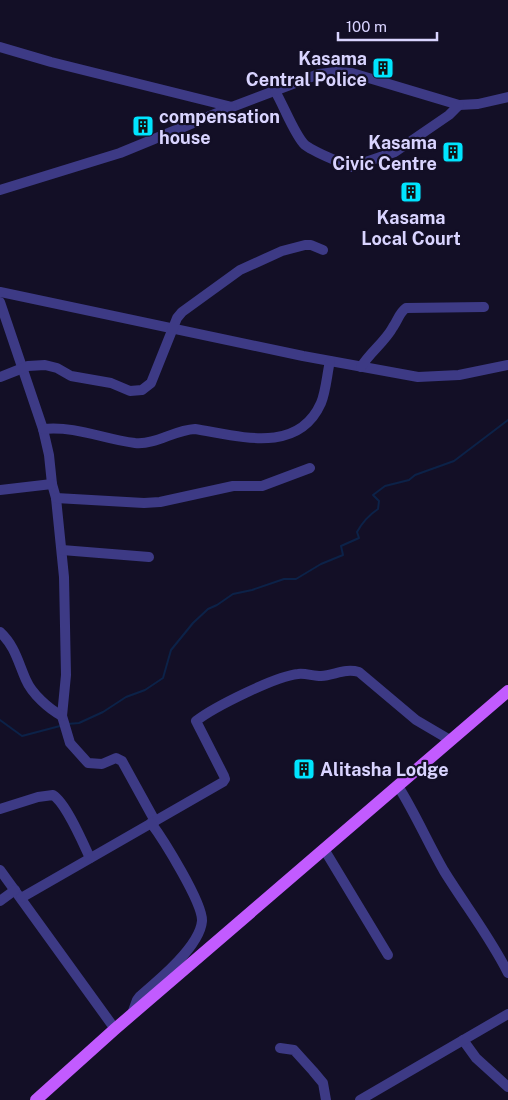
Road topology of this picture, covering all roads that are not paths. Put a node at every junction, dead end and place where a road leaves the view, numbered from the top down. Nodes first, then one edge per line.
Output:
1 (0, 47) edge
2 (275, 91) junction
3 (508, 97) edge
4 (459, 104) junction
5 (232, 107) junction
6 (0, 190) edge
7 (322, 250) dead end
8 (0, 292) edge
9 (1, 305) edge
10 (484, 307) dead end
11 (173, 328) junction
12 (330, 361) junction
13 (508, 365) edge
14 (23, 367) junction
15 (361, 367) junction
16 (0, 377) edge
17 (43, 428) junction
18 (310, 468) dead end
19 (52, 484) junction
20 (0, 490) edge
21 (56, 498) junction
22 (62, 550) junction
23 (149, 557) dead end
24 (0, 632) edge
25 (508, 691) edge
26 (63, 721) junction
27 (450, 740) junction
28 (398, 786) junction
29 (0, 809) edge
30 (153, 822) junction
31 (324, 849) junction
32 (90, 858) junction
33 (0, 870) edge
34 (18, 894) junction
35 (0, 901) edge
36 (388, 955) dead end
37 (508, 973) edge
38 (508, 1014) edge
39 (132, 1015) junction
40 (115, 1029) junction
41 (463, 1040) junction
42 (280, 1048) dead end
43 (508, 1087) edge
44 (36, 1100) edge
45 (326, 1100) edge
46 (361, 1100) edge

1 - 5 street
2 - 4 street
2 - 4 street
2 - 5 street
3 - 4 street
5 - 6 street
7 - 11 street
8 - 11 street
9 - 14 street
10 - 15 street
11 - 12 street
11 - 14 street
12 - 15 street
12 - 17 street
13 - 15 street
14 - 16 street
14 - 17 street
17 - 19 street
18 - 21 street
19 - 20 street
19 - 21 street
21 - 22 street
22 - 23 street
22 - 26 street
24 - 26 street
25 - 27 main road
26 - 30 street
27 - 28 main road
27 - 30 street
28 - 31 main road
28 - 37 street
29 - 32 street
30 - 32 street
30 - 39 street
31 - 36 street
31 - 39 main road
32 - 34 street
33 - 34 street
34 - 35 street
34 - 40 street
38 - 41 street
39 - 40 main road
40 - 44 main road
41 - 43 street
41 - 46 street
42 - 45 street

